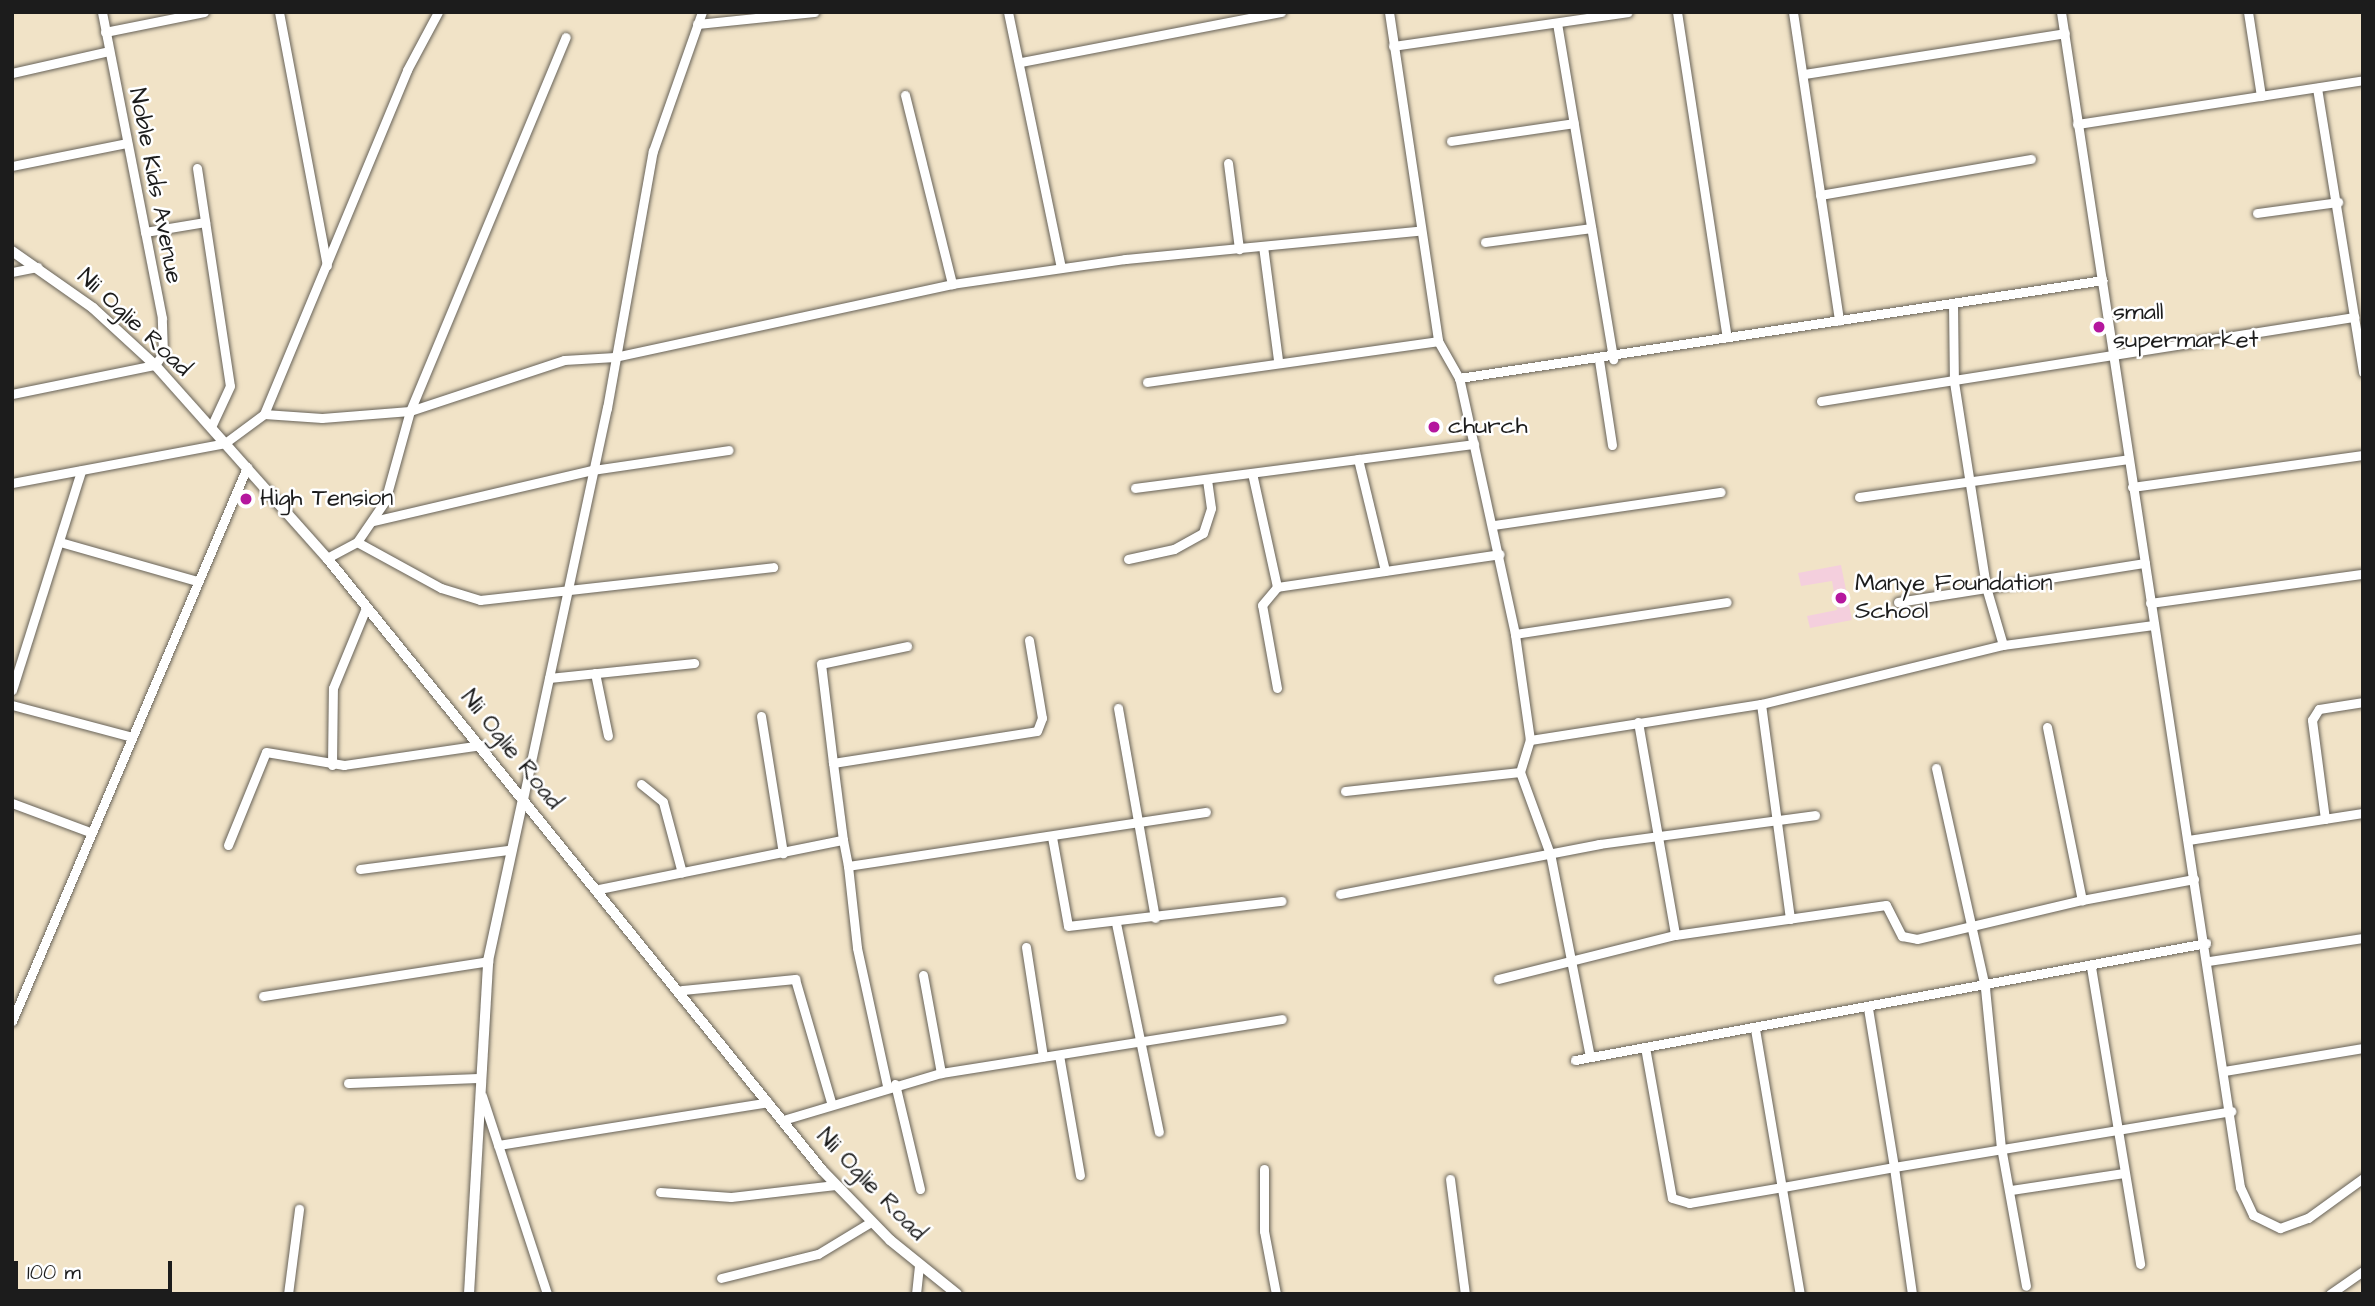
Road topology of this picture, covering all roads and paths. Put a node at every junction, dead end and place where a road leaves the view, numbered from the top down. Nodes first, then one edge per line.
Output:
1 (102, 12) edge
2 (204, 12) edge
3 (279, 12) edge
4 (438, 12) edge
5 (702, 12) edge
6 (814, 12) edge
7 (1008, 12) edge
8 (1281, 12) edge
9 (1389, 12) edge
10 (1628, 12) edge
11 (1676, 12) edge
12 (1793, 12) edge
13 (2061, 12) edge
14 (2248, 12) edge
15 (1557, 23) junction
16 (696, 24) junction
17 (105, 32) junction
18 (2064, 33) junction
19 (565, 37) dead end
20 (1393, 46) junction
21 (109, 51) junction
22 (1021, 62) junction
23 (12, 73) edge
24 (1804, 74) junction
25 (2363, 80) edge
26 (2317, 88) junction
27 (905, 95) dead end
28 (2261, 96) junction
29 (1574, 123) junction
30 (2077, 124) junction
31 (1451, 141) dead end
32 (127, 143) junction
33 (2031, 159) dead end
34 (1228, 163) dead end
35 (12, 166) edge
36 (197, 168) dead end
37 (1820, 195) junction
38 (2338, 202) junction
39 (2257, 213) dead end
40 (205, 222) junction
41 (1591, 228) junction
42 (145, 232) junction
43 (1418, 232) junction
44 (1485, 242) dead end
45 (1263, 246) junction
46 (1239, 248) junction
47 (12, 251) edge
48 (327, 266) junction
49 (38, 267) junction
50 (1061, 268) junction
51 (12, 272) edge
52 (2103, 280) junction
53 (953, 284) junction
54 (1953, 303) junction
55 (2354, 317) junction
56 (1839, 321) junction
57 (1727, 337) junction
58 (1438, 341) junction
59 (615, 357) junction
60 (2114, 357) junction
61 (1613, 359) junction
62 (1278, 360) junction
63 (1599, 360) junction
64 (155, 365) junction
65 (2363, 372) edge
66 (1459, 378) junction
67 (1147, 382) dead end
68 (1954, 382) junction
69 (12, 394) edge
70 (1821, 401) dead end
71 (410, 411) junction
72 (264, 414) junction
73 (211, 427) junction
74 (225, 443) junction
75 (1474, 443) junction
76 (1612, 445) dead end
77 (729, 450) dead end
78 (2363, 455) edge
79 (2128, 458) junction
80 (1358, 459) junction
81 (247, 467) junction
82 (593, 470) junction
83 (81, 471) junction
84 (1252, 473) junction
85 (1207, 479) junction
86 (1970, 482) junction
87 (12, 483) edge
88 (2132, 487) junction
89 (1135, 488) dead end
90 (1721, 492) dead end
91 (1859, 497) dead end
92 (373, 521) junction
93 (1494, 525) junction
94 (60, 542) junction
95 (357, 542) junction
96 (1500, 554) junction
97 (327, 558) junction
98 (1128, 559) dead end
99 (2145, 563) junction
100 (773, 567) dead end
101 (1385, 571) junction
102 (2363, 574) edge
103 (197, 581) junction
104 (1277, 587) junction
105 (1986, 587) junction
106 (566, 592) junction
107 (1727, 602) dead end
108 (1898, 602) dead end
109 (2150, 603) junction
110 (366, 608) junction
111 (2153, 625) junction
112 (1515, 634) junction
113 (1029, 640) dead end
114 (2003, 645) junction
115 (907, 646) dead end
116 (694, 663) dead end
117 (595, 673) junction
118 (549, 678) junction
119 (1277, 688) dead end
120 (12, 690) edge
121 (2363, 702) edge
122 (1761, 704) junction
123 (12, 705) edge
124 (1118, 708) dead end
125 (761, 716) dead end
126 (1638, 722) junction
127 (2047, 727) dead end
128 (608, 736) dead end
129 (132, 737) junction
130 (1530, 740) junction
131 (481, 745) junction
132 (833, 763) junction
133 (332, 765) junction
134 (1936, 768) dead end
135 (1520, 772) junction
136 (641, 784) dead end
137 (1345, 791) dead end
138 (523, 799) junction
139 (12, 803) edge
140 (1206, 812) dead end
141 (2363, 813) edge
142 (1815, 815) dead end
143 (1772, 816) junction
144 (2325, 819) junction
145 (1140, 825) junction
146 (90, 832) junction
147 (1659, 835) junction
148 (1052, 837) junction
149 (843, 840) junction
150 (2188, 840) junction
151 (228, 845) dead end
152 (509, 850) junction
153 (783, 853) junction
154 (1550, 854) junction
155 (848, 866) junction
156 (360, 869) dead end
157 (682, 873) junction
158 (2194, 879) junction
159 (598, 889) junction
160 (1340, 894) dead end
161 (2082, 900) junction
162 (1282, 901) dead end
163 (1155, 918) junction
164 (1790, 919) junction
165 (1116, 923) junction
166 (1970, 931) junction
167 (1675, 935) junction
168 (2363, 938) edge
169 (2206, 943) junction
170 (1026, 947) dead end
171 (1572, 956) junction
172 (488, 961) junction
173 (2208, 961) junction
174 (2091, 967) junction
175 (923, 975) dead end
176 (1498, 979) dead end
177 (12, 985) edge
178 (25, 988) junction
179 (1985, 988) junction
180 (682, 990) junction
181 (263, 996) dead end
182 (1868, 1009) junction
183 (1282, 1020) dead end
184 (12, 1021) edge
185 (1755, 1029) junction
186 (1137, 1042) junction
187 (1645, 1048) junction
188 (2363, 1048) edge
189 (1059, 1055) junction
190 (1590, 1057) junction
191 (1043, 1058) junction
192 (1575, 1060) dead end
193 (2224, 1071) junction
194 (941, 1073) junction
195 (348, 1083) dead end
196 (480, 1084) junction
197 (891, 1085) junction
198 (768, 1102) junction
199 (831, 1102) junction
200 (2231, 1111) junction
201 (783, 1120) junction
202 (2116, 1129) junction
203 (1159, 1132) dead end
204 (498, 1145) junction
205 (2001, 1147) junction
206 (1894, 1167) junction
207 (1264, 1169) dead end
208 (2124, 1173) junction
209 (1080, 1175) dead end
210 (2363, 1178) edge
211 (1450, 1179) dead end
212 (835, 1185) junction
213 (1783, 1187) junction
214 (920, 1189) dead end
215 (2011, 1191) junction
216 (660, 1192) dead end
217 (299, 1209) dead end
218 (871, 1222) junction
219 (919, 1264) junction
220 (2140, 1264) dead end
221 (2363, 1271) edge
222 (721, 1278) dead end
223 (2026, 1286) dead end
224 (288, 1294) edge
225 (470, 1294) edge
226 (547, 1294) edge
227 (916, 1294) edge
228 (957, 1294) edge
229 (1276, 1294) edge
230 (1465, 1294) edge
231 (1800, 1294) edge
232 (1912, 1294) edge
233 (2330, 1294) edge

1 - 17 street, Noble Kids Avenue
2 - 17 street
3 - 48 street
4 - 48 street
5 - 16 street
6 - 16 street
7 - 22 street
8 - 22 street
9 - 20 street
10 - 15 street
11 - 57 street
12 - 24 street
13 - 18 street
14 - 28 street
15 - 20 street
15 - 29 street
16 - 59 street
17 - 21 street, Noble Kids Avenue
18 - 24 street
18 - 30 street
19 - 71 street
20 - 43 street
21 - 23 street
21 - 32 street, Noble Kids Avenue
22 - 50 street
24 - 37 street
25 - 26 street
26 - 28 street
26 - 38 street
27 - 53 street
28 - 30 street
29 - 31 street
29 - 41 street
30 - 52 street
32 - 35 street
32 - 42 street, Noble Kids Avenue
33 - 37 street
34 - 46 street
36 - 40 street
37 - 56 street
38 - 39 street
38 - 55 street
40 - 42 street
40 - 73 street
41 - 44 street
41 - 61 street
42 - 64 street, Noble Kids Avenue
43 - 45 street
43 - 58 street
45 - 46 street
45 - 62 street
46 - 50 street
47 - 49 street, Nii Oglie Road
48 - 72 street
49 - 51 street
49 - 64 street, Nii Oglie Road
50 - 53 street
52 - 54 street
52 - 60 street
53 - 59 street
54 - 56 street
54 - 68 street
55 - 60 street
55 - 65 street
56 - 57 street
57 - 61 street
58 - 62 street
58 - 66 street
59 - 71 street
59 - 82 street
60 - 68 street
60 - 79 street
61 - 63 street
62 - 67 street
63 - 66 street
63 - 76 street
64 - 69 street
64 - 73 street, Nii Oglie Road
66 - 75 street
68 - 70 street
68 - 86 street
71 - 72 street
71 - 92 street
72 - 74 street
73 - 74 street, Nii Oglie Road
74 - 81 street, Nii Oglie Road
74 - 83 street
75 - 80 street
75 - 93 street
77 - 82 street
78 - 88 street
79 - 86 street
79 - 88 street
80 - 84 street
80 - 101 street
81 - 97 street, Nii Oglie Road
81 - 103 street
82 - 92 street
82 - 106 street
83 - 87 street
83 - 94 street
84 - 85 street
84 - 104 street
85 - 89 street
85 - 98 street
86 - 91 street
86 - 105 street
88 - 99 street
90 - 93 street
92 - 95 street
93 - 96 street
94 - 103 street
94 - 120 street
95 - 97 street
95 - 106 street
96 - 101 street
96 - 112 street
97 - 110 street, Nii Oglie Road
99 - 105 street
99 - 109 street
100 - 106 street
101 - 104 street
102 - 109 street
103 - 129 street
104 - 119 street
105 - 108 street
105 - 114 street
106 - 118 street
107 - 112 street
109 - 111 street
110 - 131 street, Nii Oglie Road
110 - 133 street
111 - 114 street
111 - 150 street
112 - 130 street
113 - 132 street
114 - 122 street
115 - 132 street
116 - 117 street
117 - 118 street
117 - 128 street
118 - 138 street
121 - 144 street
122 - 126 street
122 - 143 street
123 - 129 street
124 - 145 street
125 - 153 street
126 - 130 street
126 - 147 street
127 - 161 street
129 - 146 street
130 - 135 street
131 - 133 street
131 - 138 street, Nii Oglie Road
132 - 149 street
133 - 151 street
134 - 166 street
135 - 137 street
135 - 154 street
136 - 157 street
138 - 152 street
138 - 159 street, Nii Oglie Road
139 - 146 street
140 - 145 street
141 - 144 street
142 - 143 street
143 - 147 street
143 - 164 street
144 - 150 street
145 - 148 street
145 - 163 street
146 - 178 street
147 - 154 street
147 - 167 street
148 - 155 street
148 - 165 street
149 - 153 street
149 - 155 street
150 - 158 street
152 - 156 street
152 - 172 street
153 - 157 street
154 - 160 street
154 - 171 street
155 - 197 street
157 - 159 street
158 - 161 street
158 - 169 street
159 - 180 street, Nii Oglie Road
161 - 166 street
162 - 163 street
163 - 165 street
164 - 166 street
164 - 167 street
165 - 186 street
166 - 179 street
167 - 171 street
168 - 173 street
169 - 173 street
169 - 174 street
170 - 191 street
171 - 176 street
171 - 190 street
172 - 181 street
172 - 196 street
173 - 193 street
174 - 179 street
174 - 202 street
175 - 194 street
177 - 178 street
178 - 184 street
179 - 182 street
179 - 205 street
180 - 198 street, Nii Oglie Road
180 - 199 street
182 - 185 street
182 - 206 street
183 - 186 street
185 - 187 street
185 - 213 street
186 - 189 street
186 - 203 street
187 - 190 street
187 - 213 street
188 - 193 street
189 - 191 street
189 - 209 street
190 - 192 street
191 - 194 street
193 - 200 street
194 - 197 street
195 - 196 street
196 - 204 street
196 - 225 street
197 - 199 street
197 - 214 street
198 - 201 street, Nii Oglie Road
198 - 204 street
199 - 201 street
200 - 202 street
200 - 210 street
201 - 212 street, Nii Oglie Road
202 - 205 street
202 - 208 street
204 - 226 street
205 - 206 street
205 - 215 street
206 - 213 street
206 - 232 street
207 - 229 street
208 - 215 street
208 - 220 street
211 - 230 street
212 - 216 street
212 - 218 street, Nii Oglie Road
213 - 231 street
215 - 223 street
217 - 224 street
218 - 219 street, Nii Oglie Road
218 - 222 street
219 - 227 street
219 - 228 street, Nii Oglie Road
221 - 233 street

